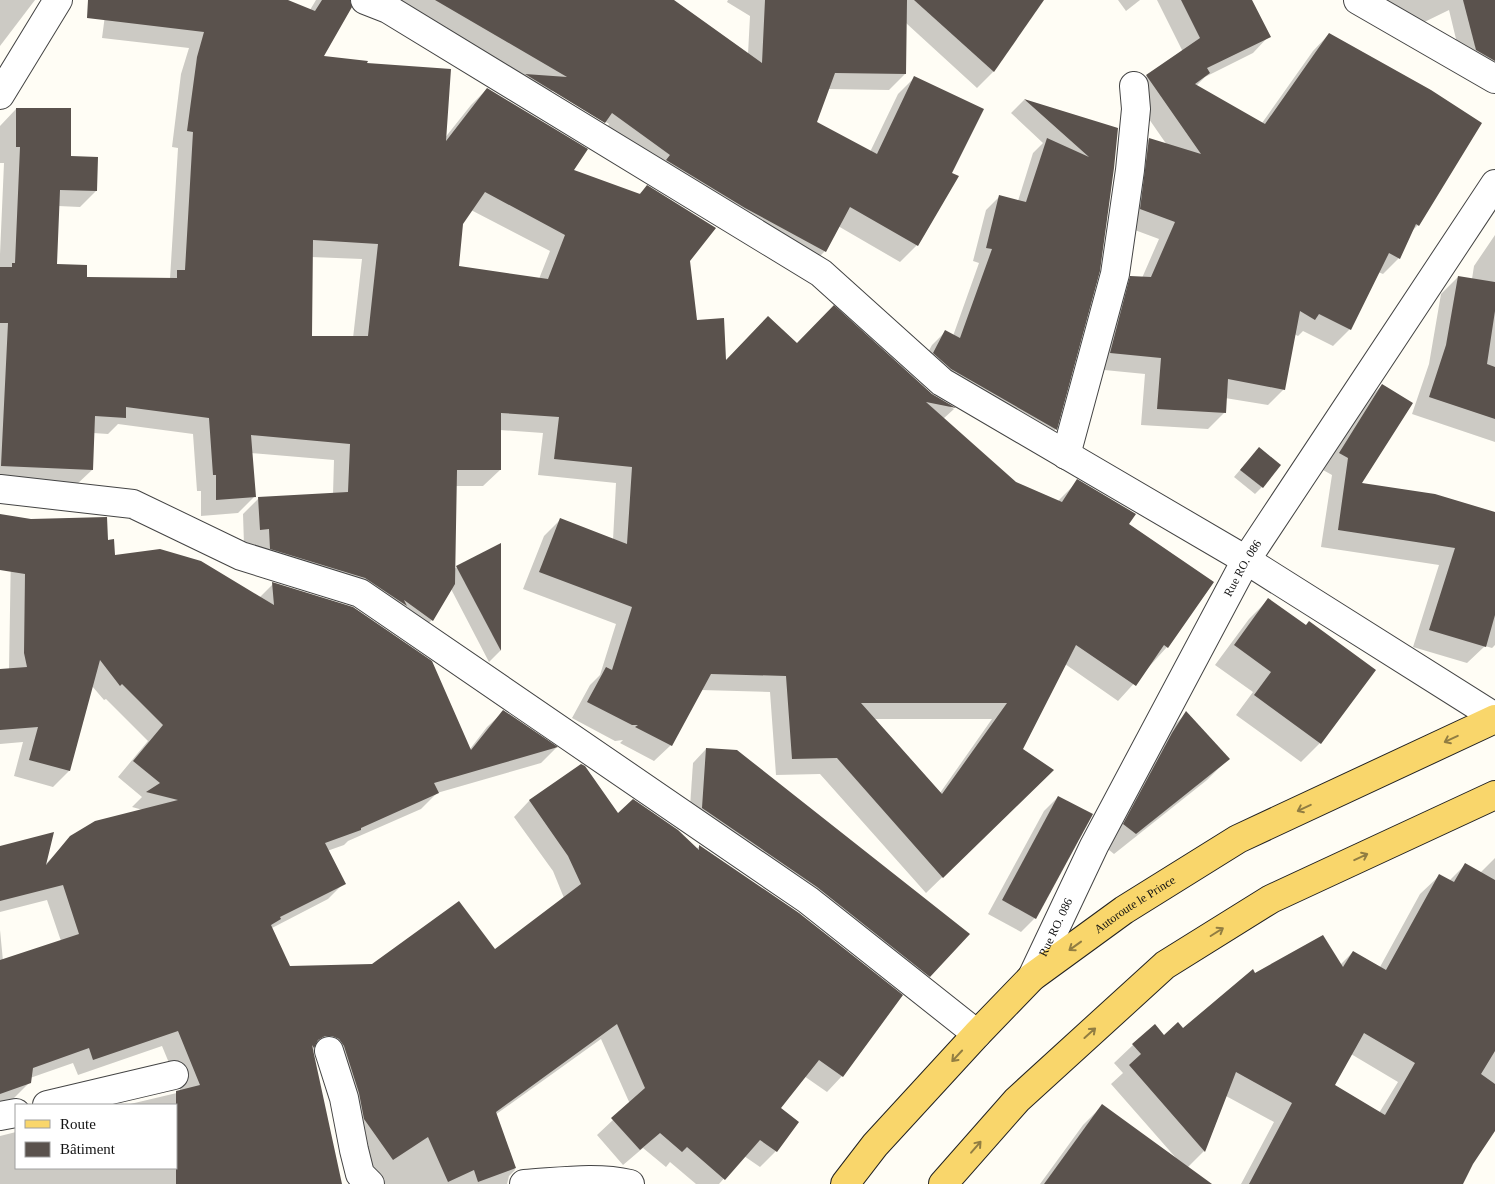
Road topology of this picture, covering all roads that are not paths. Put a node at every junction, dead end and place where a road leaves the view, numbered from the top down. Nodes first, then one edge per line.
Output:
1 (58, 0) edge
2 (365, 0) edge
3 (1358, 0) edge
4 (1495, 79) edge
5 (1134, 86) dead end
6 (0, 95) edge
7 (1495, 184) edge
8 (1066, 455) junction
9 (0, 489) edge
10 (1246, 560) junction
11 (1495, 718) edge
12 (1495, 795) edge
13 (1032, 977) junction
14 (977, 1034) junction
15 (329, 1051) dead end
16 (174, 1075) dead end
17 (51, 1104) edge
18 (15, 1113) edge
19 (0, 1116) edge
20 (370, 1184) edge
21 (524, 1184) edge
22 (630, 1184) edge
23 (845, 1184) edge
24 (943, 1184) edge

1 - 6 street
2 - 8 street
3 - 4 street
5 - 8 street
7 - 10 street, Rue RO. 086
8 - 10 street
9 - 14 street
10 - 11 street
10 - 13 street, Rue RO. 086
11 -> 13 main road, Autoroute le Prince
24 -> 12 main road
13 - 14 main road, Autoroute le Prince
14 -> 23 main road, Autoroute le Prince
15 - 20 street
16 - 17 street
18 - 19 street
21 - 22 street

